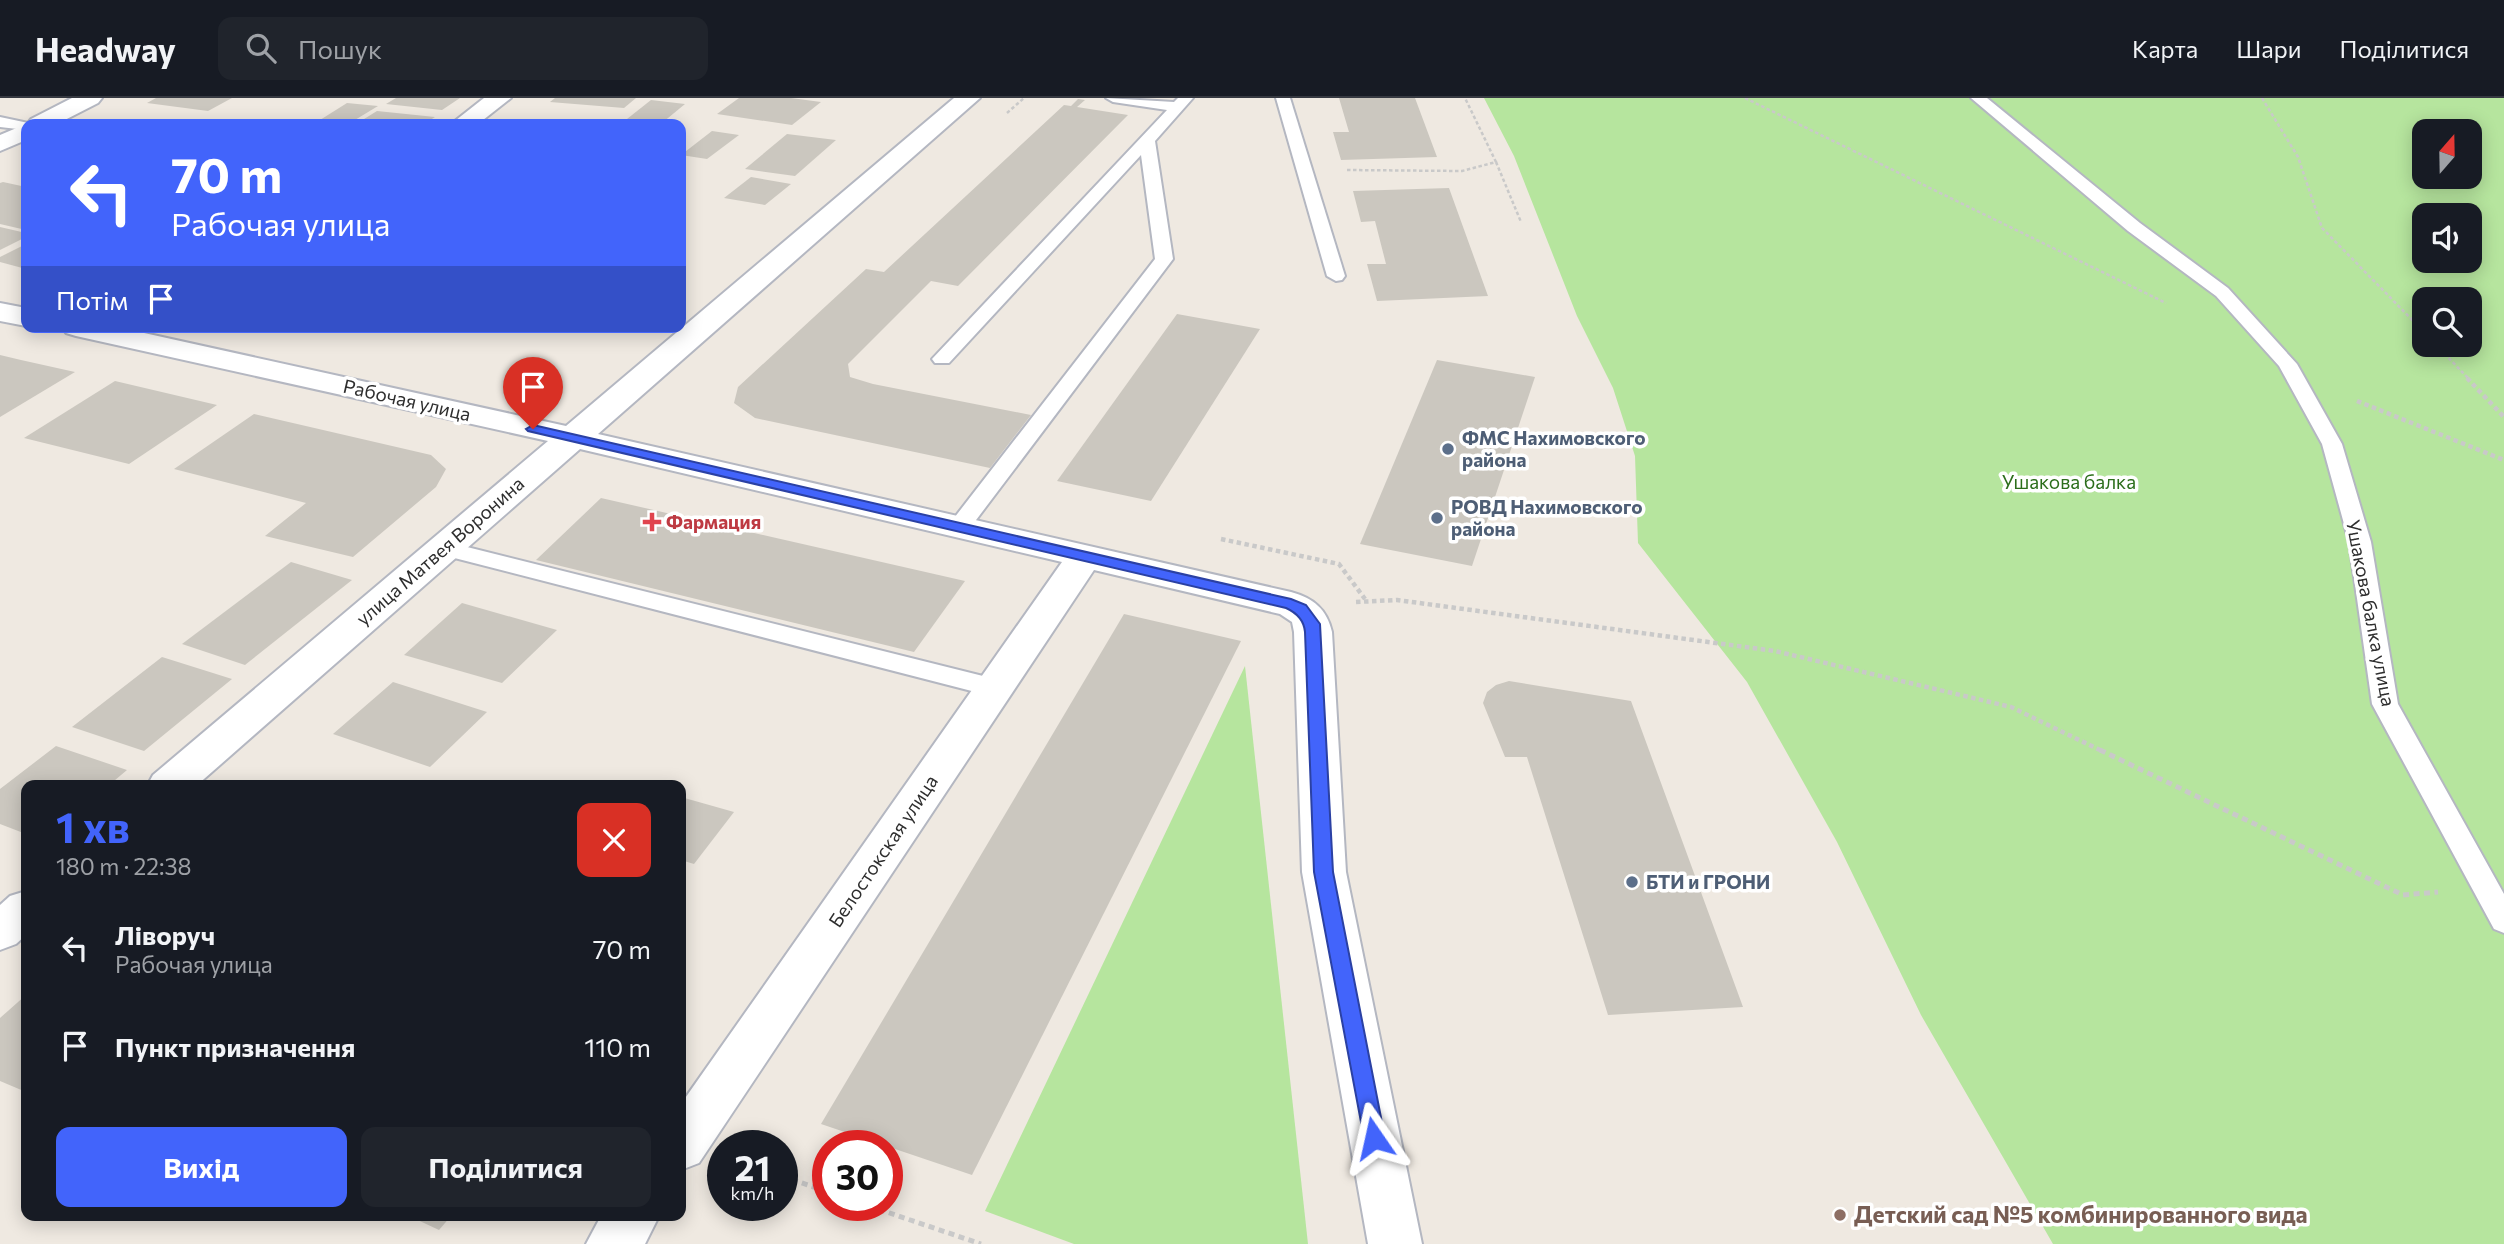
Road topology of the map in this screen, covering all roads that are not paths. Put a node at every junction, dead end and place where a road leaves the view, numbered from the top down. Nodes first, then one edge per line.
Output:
1 (90, 98) edge
2 (499, 98) edge
3 (968, 98) edge
4 (1113, 98) edge
5 (1283, 98) edge
6 (1978, 98) edge
7 (1182, 103) edge
8 (49, 119) edge
9 (470, 119) edge
10 (0, 122) edge
11 (21, 124) edge
12 (21, 134) edge
13 (1147, 141) junction
14 (0, 144) edge
15 (1336, 276) dead end
16 (0, 312) edge
17 (21, 316) edge
18 (139, 333) edge
19 (942, 359) dead end
20 (571, 437) junction
21 (959, 527) junction
22 (443, 548) junction
23 (1085, 556) junction
24 (995, 688) junction
25 (176, 780) edge
26 (21, 913) edge
27 (2504, 921) edge
28 (0, 931) edge
29 (686, 1139) edge
30 (630, 1221) edge
31 (614, 1244) edge
32 (1395, 1244) edge

1 - 8 street
2 - 9 street
3 - 20 street, улица Матвея Воронина
4 - 7 lane
5 - 15 lane
6 - 27 lane, Ушакова балка улица
7 - 13 lane
10 - 11 lane
12 - 14 street
13 - 19 lane
13 - 21 lane
16 - 17 street
18 - 20 street, Рабочая улица
20 - 21 street, Рабочая улица
20 - 22 street, улица Матвея Воронина
21 - 23 street, Рабочая улица
22 - 24 lane
22 - 25 street, улица Матвея Воронина
23 - 24 street, Белостокская улица
23 - 32 street, Рабочая улица
24 - 29 street, Белостокская улица
26 - 28 street
30 - 31 street

